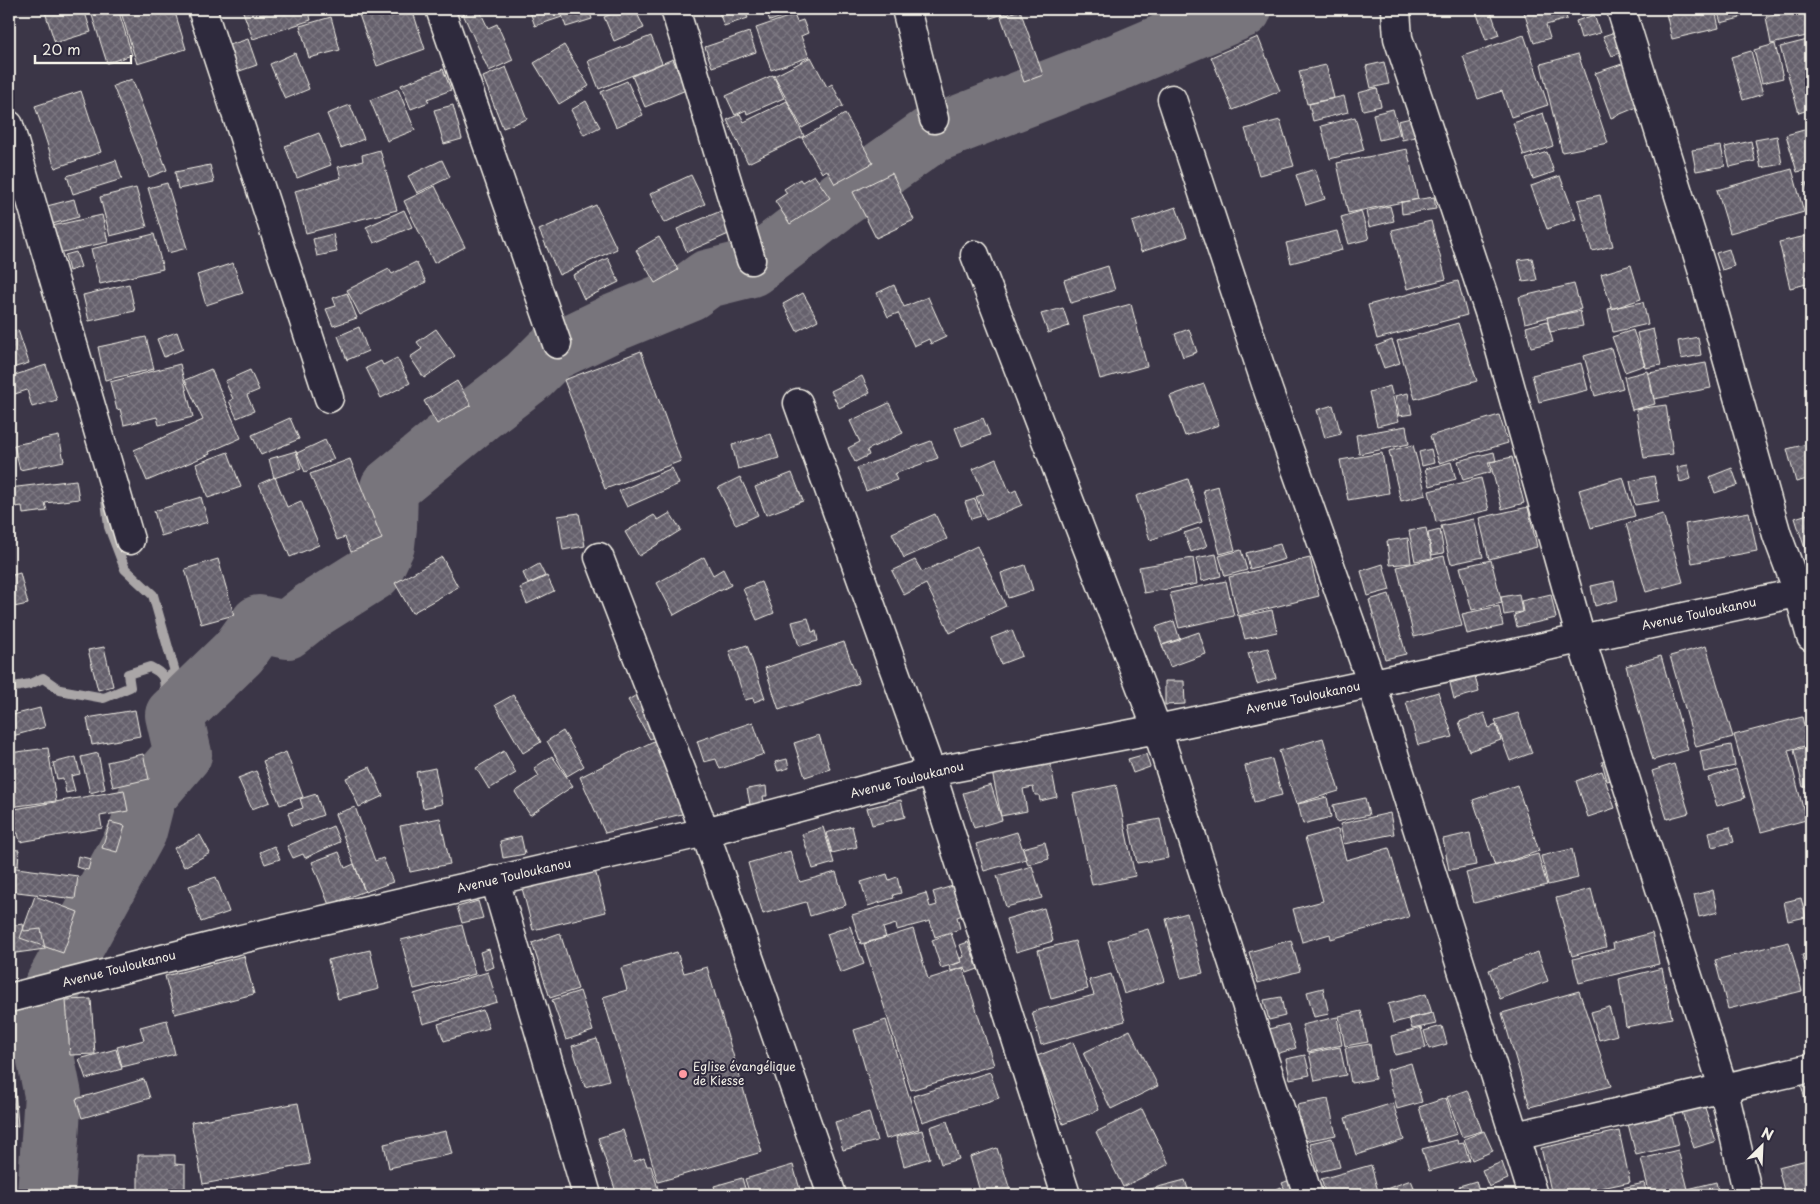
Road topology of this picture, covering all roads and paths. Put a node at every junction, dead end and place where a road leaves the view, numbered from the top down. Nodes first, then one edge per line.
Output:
1 (202, 9) edge
2 (440, 9) edge
3 (675, 9) edge
4 (906, 9) edge
5 (1398, 9) edge
6 (1621, 9) edge
7 (1172, 99) dead end
8 (934, 119) dead end
9 (9, 125) edge
10 (975, 255) dead end
11 (751, 260) dead end
12 (557, 344) dead end
13 (329, 398) dead end
14 (798, 402) dead end
15 (130, 540) dead end
16 (599, 557) dead end
17 (1805, 592) edge
18 (1811, 638) edge
19 (1581, 639) junction
20 (1372, 684) junction
21 (1157, 729) junction
22 (931, 772) junction
23 (705, 832) junction
24 (495, 880) junction
25 (9, 998) edge
26 (1811, 1068) edge
27 (1723, 1087) junction
28 (1515, 1136) junction
29 (587, 1195) edge
30 (832, 1195) edge
31 (1066, 1195) edge
32 (1308, 1195) edge
33 (1533, 1195) edge
34 (1748, 1195) edge

1 - 13 street
2 - 12 street
3 - 11 street
4 - 8 street
5 - 19 street
6 - 17 street
7 - 20 street
9 - 15 street
10 - 21 street
14 - 22 street
16 - 23 street
17 - 18 street
17 - 19 street, Avenue Touloukanou
19 - 20 street, Avenue Touloukanou
19 - 27 street
20 - 21 street, Avenue Touloukanou
20 - 28 street
21 - 22 street, Avenue Touloukanou
21 - 32 street
22 - 23 street, Avenue Touloukanou
22 - 31 street
23 - 24 street, Avenue Touloukanou
23 - 30 street
24 - 25 street, Avenue Touloukanou
24 - 29 street
26 - 27 street
27 - 28 street
27 - 34 street
28 - 33 street

